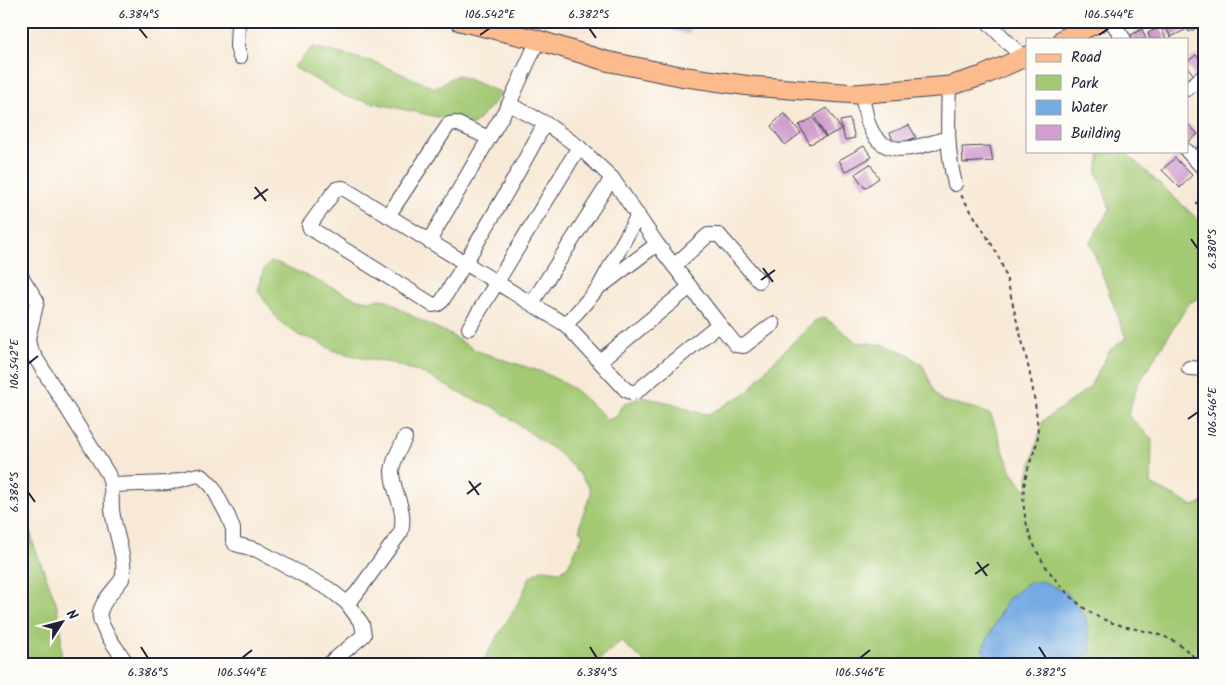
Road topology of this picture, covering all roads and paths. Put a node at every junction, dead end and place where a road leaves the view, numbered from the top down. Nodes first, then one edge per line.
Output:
1 (238, 21) edge
2 (460, 21) edge
3 (987, 21) edge
4 (1101, 21) edge
5 (1111, 21) edge
6 (1065, 38) edge
7 (1123, 38) edge
8 (538, 40) junction
9 (240, 57) dead end
10 (1025, 57) edge
11 (1205, 74) edge
12 (949, 86) junction
13 (1188, 88) edge
14 (862, 94) junction
15 (509, 104) junction
16 (545, 123) junction
17 (489, 138) junction
18 (948, 138) junction
19 (579, 147) junction
20 (1188, 152) edge
21 (1205, 170) edge
22 (612, 178) junction
23 (955, 184) joint
24 (638, 215) junction
25 (388, 216) junction
26 (429, 241) junction
27 (657, 244) junction
28 (465, 263) junction
29 (674, 266) junction
30 (21, 276) edge
31 (759, 281) dead end
32 (497, 283) junction
33 (599, 287) junction
34 (690, 287) junction
35 (532, 303) junction
36 (719, 324) junction
37 (773, 324) dead end
38 (566, 325) junction
39 (470, 328) dead end
40 (600, 361) junction
41 (1189, 368) dead end
42 (1205, 369) edge
43 (405, 438) dead end
44 (112, 485) junction
45 (347, 603) junction
46 (127, 664) edge
47 (329, 664) edge
48 (1201, 664) edge

1 - 9 street
2 - 8 main road
3 - 10 street
4 - 6 main road
5 - 7 street
8 - 14 main road
8 - 15 street
10 - 12 main road
11 - 13 street
12 - 14 main road
12 - 18 street
14 - 18 street
15 - 16 street
15 - 17 street
16 - 19 street
16 - 28 street
17 - 25 street
17 - 26 street
18 - 23 street
19 - 22 street
19 - 32 street
20 - 21 street
22 - 24 street
22 - 35 street
23 - 48 path
24 - 27 street
24 - 33 street
25 - 26 street
25 - 28 street
26 - 28 street
27 - 29 street
27 - 33 street
28 - 32 street
29 - 31 street
29 - 34 street
30 - 44 street
32 - 35 street
32 - 39 street
33 - 38 street
34 - 36 street
34 - 40 street
35 - 38 street
36 - 37 street
36 - 40 street
38 - 40 street
41 - 42 street
43 - 45 street
44 - 45 street
44 - 46 street
45 - 47 street

